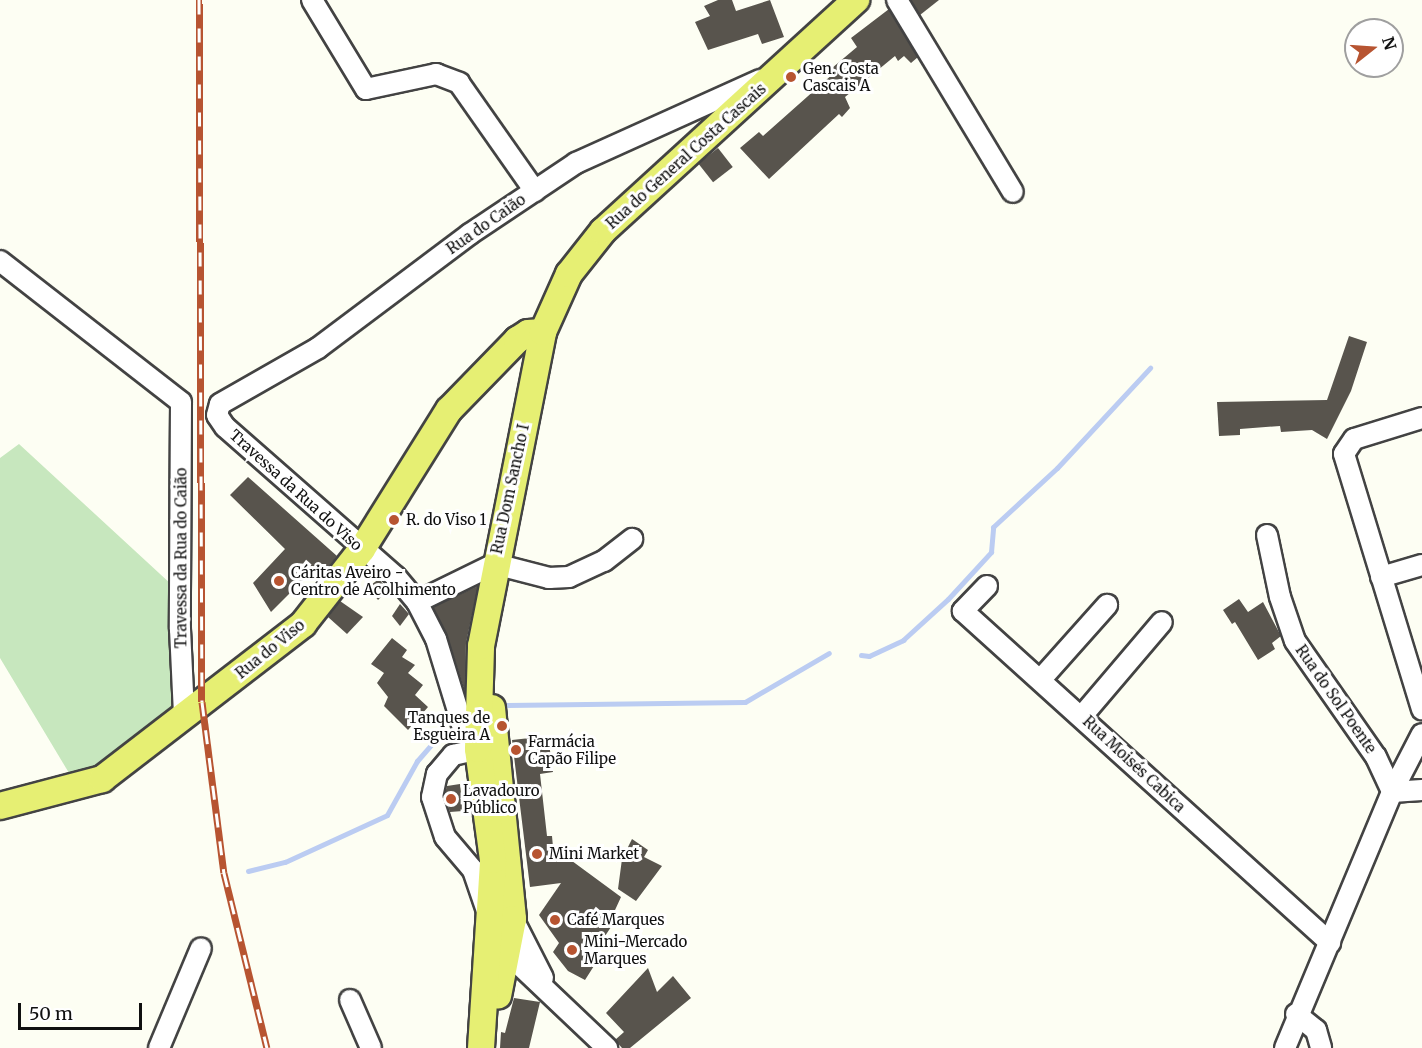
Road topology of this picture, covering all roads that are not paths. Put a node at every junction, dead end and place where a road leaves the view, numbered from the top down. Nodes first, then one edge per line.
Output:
1 (312, 0) edge
2 (856, 0) edge
3 (897, 0) edge
4 (781, 71) junction
5 (534, 191) junction
6 (1013, 192) dead end
7 (0, 261) edge
8 (543, 332) junction
9 (217, 415) joint
10 (1422, 418) edge
11 (1267, 535) dead end
12 (632, 539) dead end
13 (362, 549) junction
14 (495, 564) junction
15 (1422, 565) edge
16 (1381, 577) junction
17 (987, 586) dead end
18 (417, 602) junction
19 (1107, 605) dead end
20 (1162, 622) dead end
21 (481, 646) junction
22 (1042, 678) junction
23 (1422, 709) edge
24 (184, 714) junction
25 (1082, 716) junction
26 (1422, 734) edge
27 (478, 749) junction
28 (1422, 790) edge
29 (1392, 792) junction
30 (0, 806) edge
31 (493, 860) junction
32 (502, 922) junction
33 (1330, 943) junction
34 (201, 948) dead end
35 (512, 968) junction
36 (350, 1000) dead end
37 (1296, 1014) junction
38 (159, 1048) edge
39 (371, 1048) edge
40 (480, 1048) edge
41 (489, 1048) edge
42 (607, 1048) edge
43 (1285, 1048) edge
44 (1321, 1048) edge

1 - 5 street
2 - 4 main road, Rua do General Costa Cascais
3 - 6 street
4 - 5 street, Rua do Caião
4 - 8 main road, Rua do General Costa Cascais
5 - 9 street, Rua do Caião
7 - 24 street, Travessa da Rua do Caião
8 - 13 main road, Rua do Viso
8 - 14 main road, Rua Dom Sancho I
9 - 13 street, Travessa da Rua do Viso
10 - 16 street
11 - 29 street, Rua do Sol Poente
12 - 14 street
13 - 18 street, Travessa da Rua do Viso
13 - 24 main road, Rua do Viso
14 - 18 street
14 - 21 main road, Rua Dom Sancho I
15 - 16 street
16 - 23 street
17 - 22 street, Rua Moisés Cabica
18 - 27 street, Travessa da Rua do Viso
19 - 22 street
20 - 25 street
21 - 27 main road, Rua Dom Sancho I
21 - 32 main road, Rua Dom Sancho I
22 - 25 street, Rua Moisés Cabica
24 - 30 main road, Rua do Viso
25 - 33 street, Rua Moisés Cabica
26 - 29 street
27 - 31 main road, Rua Dom Sancho I
27 - 32 street
28 - 29 street
29 - 33 street
31 - 32 main road, Rua Dom Sancho I
31 - 35 street, Rua Dom Sancho I
32 - 35 main road, Rua Dom Sancho I
32 - 35 street
33 - 37 street
34 - 38 street
35 - 40 main road, Rua Dom Sancho I
35 - 41 main road, Rua Dom Sancho I
35 - 42 street
36 - 39 street
37 - 43 street
37 - 44 street

